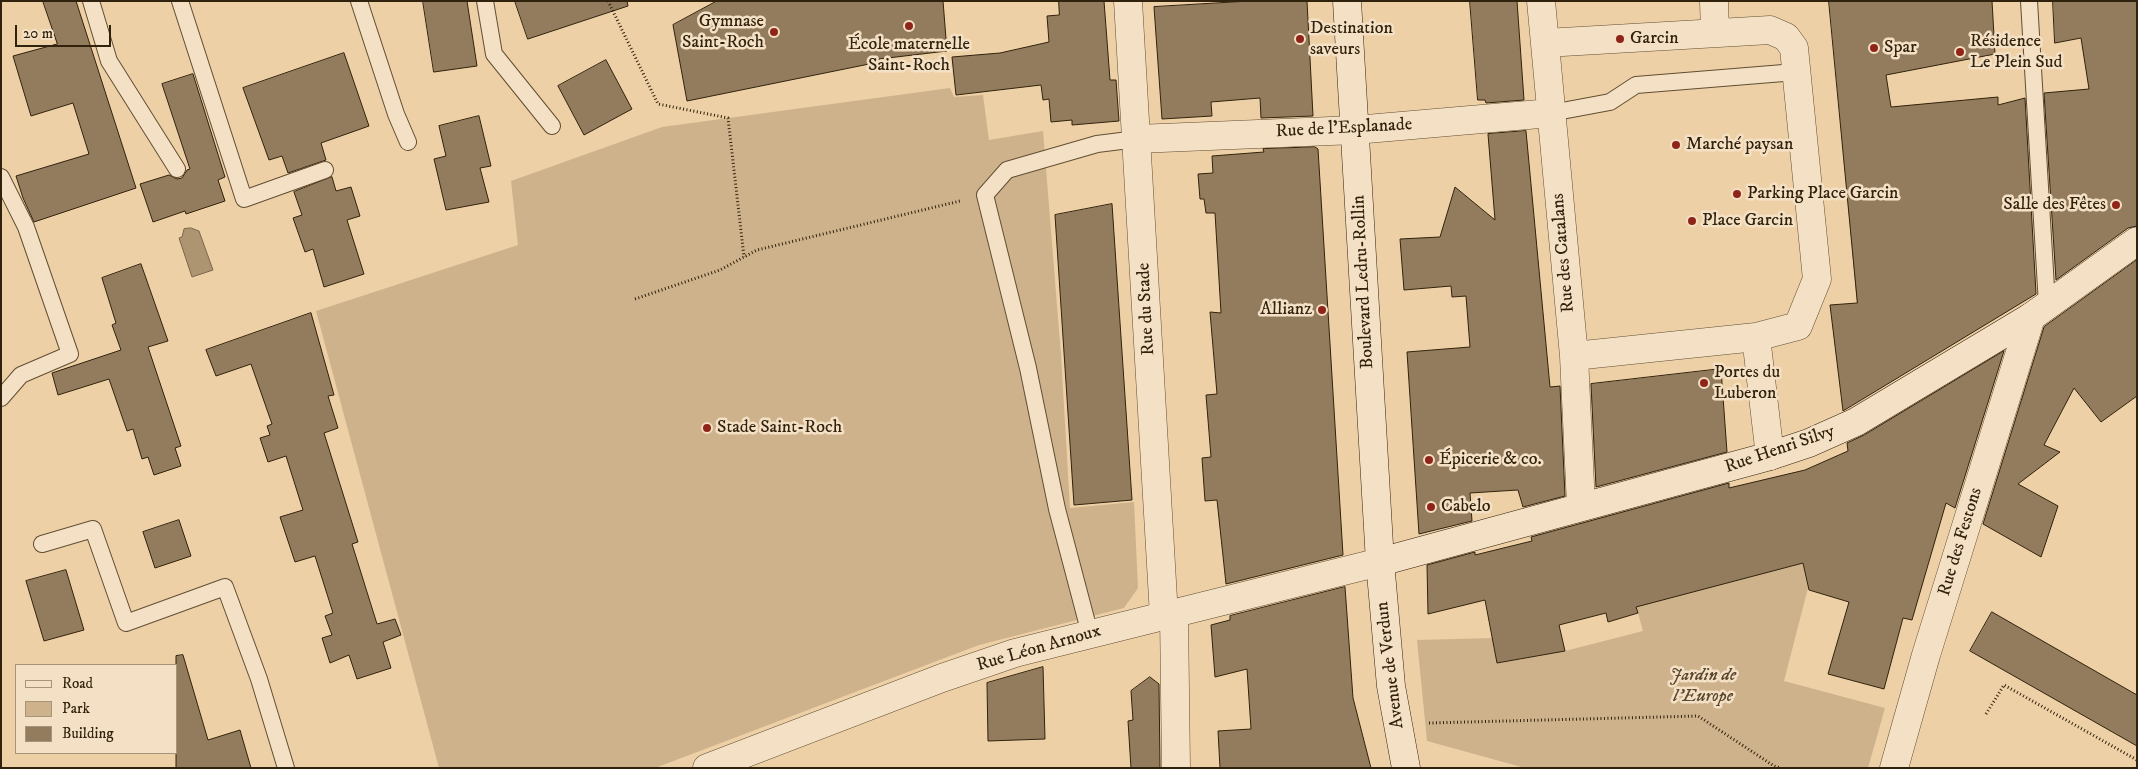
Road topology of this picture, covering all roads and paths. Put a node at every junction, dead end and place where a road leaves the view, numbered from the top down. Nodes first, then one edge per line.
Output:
1 (91, 1) edge
2 (180, 1) edge
3 (358, 1) edge
4 (485, 1) edge
5 (608, 1) edge
6 (1128, 1) edge
7 (1346, 1) edge
8 (1541, 1) edge
9 (1714, 1) edge
10 (2029, 1) edge
11 (1715, 33) junction
12 (1545, 43) junction
13 (1796, 72) junction
14 (1551, 113) junction
15 (552, 126) dead end
16 (1355, 130) junction
17 (1137, 139) junction
18 (408, 142) dead end
19 (177, 169) dead end
20 (325, 170) dead end
21 (1, 177) edge
22 (985, 195) junction
23 (2137, 242) edge
24 (744, 257) junction
25 (635, 299) dead end
26 (2039, 311) junction
27 (1756, 337) junction
28 (1574, 356) junction
29 (1, 398) edge
30 (1770, 456) junction
31 (1581, 506) junction
32 (42, 544) dead end
33 (1380, 562) junction
34 (1169, 615) junction
35 (1090, 634) junction
36 (1986, 714) dead end
37 (1425, 723) dead end
38 (2137, 760) edge
39 (286, 768) edge
40 (707, 768) edge
41 (1176, 768) edge
42 (1406, 768) edge
43 (1781, 768) edge
44 (1894, 768) edge

1 - 19 lane
2 - 20 lane
3 - 18 lane
4 - 15 lane
5 - 24 path
6 - 17 street, Rue du Stade
7 - 16 street, Boulevard Ledru-Rollin
8 - 12 street, Rue des Catalans
9 - 11 street
10 - 26 lane
11 - 12 street
11 - 13 street
12 - 14 street, Rue des Catalans
13 - 14 lane
13 - 27 street
14 - 16 street, Rue de l'Esplanade
14 - 28 street, Rue des Catalans
16 - 17 street, Rue de l'Esplanade
16 - 33 street, Boulevard Ledru-Rollin
17 - 22 lane
17 - 34 street, Rue du Stade
21 - 29 lane
22 - 24 path
22 - 35 lane
23 - 26 street, Rue Henri Silvy
24 - 25 path
26 - 30 street, Rue Henri Silvy
26 - 44 street, Rue des Festons
27 - 28 street
27 - 30 street
28 - 31 street, Rue des Catalans
30 - 31 street, Rue Henri Silvy
31 - 33 street, Rue Henri Silvy
32 - 39 lane
33 - 34 street, Rue Léon Arnoux
33 - 42 street, Avenue de Verdun
34 - 35 street, Rue Léon Arnoux
34 - 41 street, Rue du Stade
35 - 40 street, Rue Léon Arnoux
36 - 38 path
37 - 43 path

